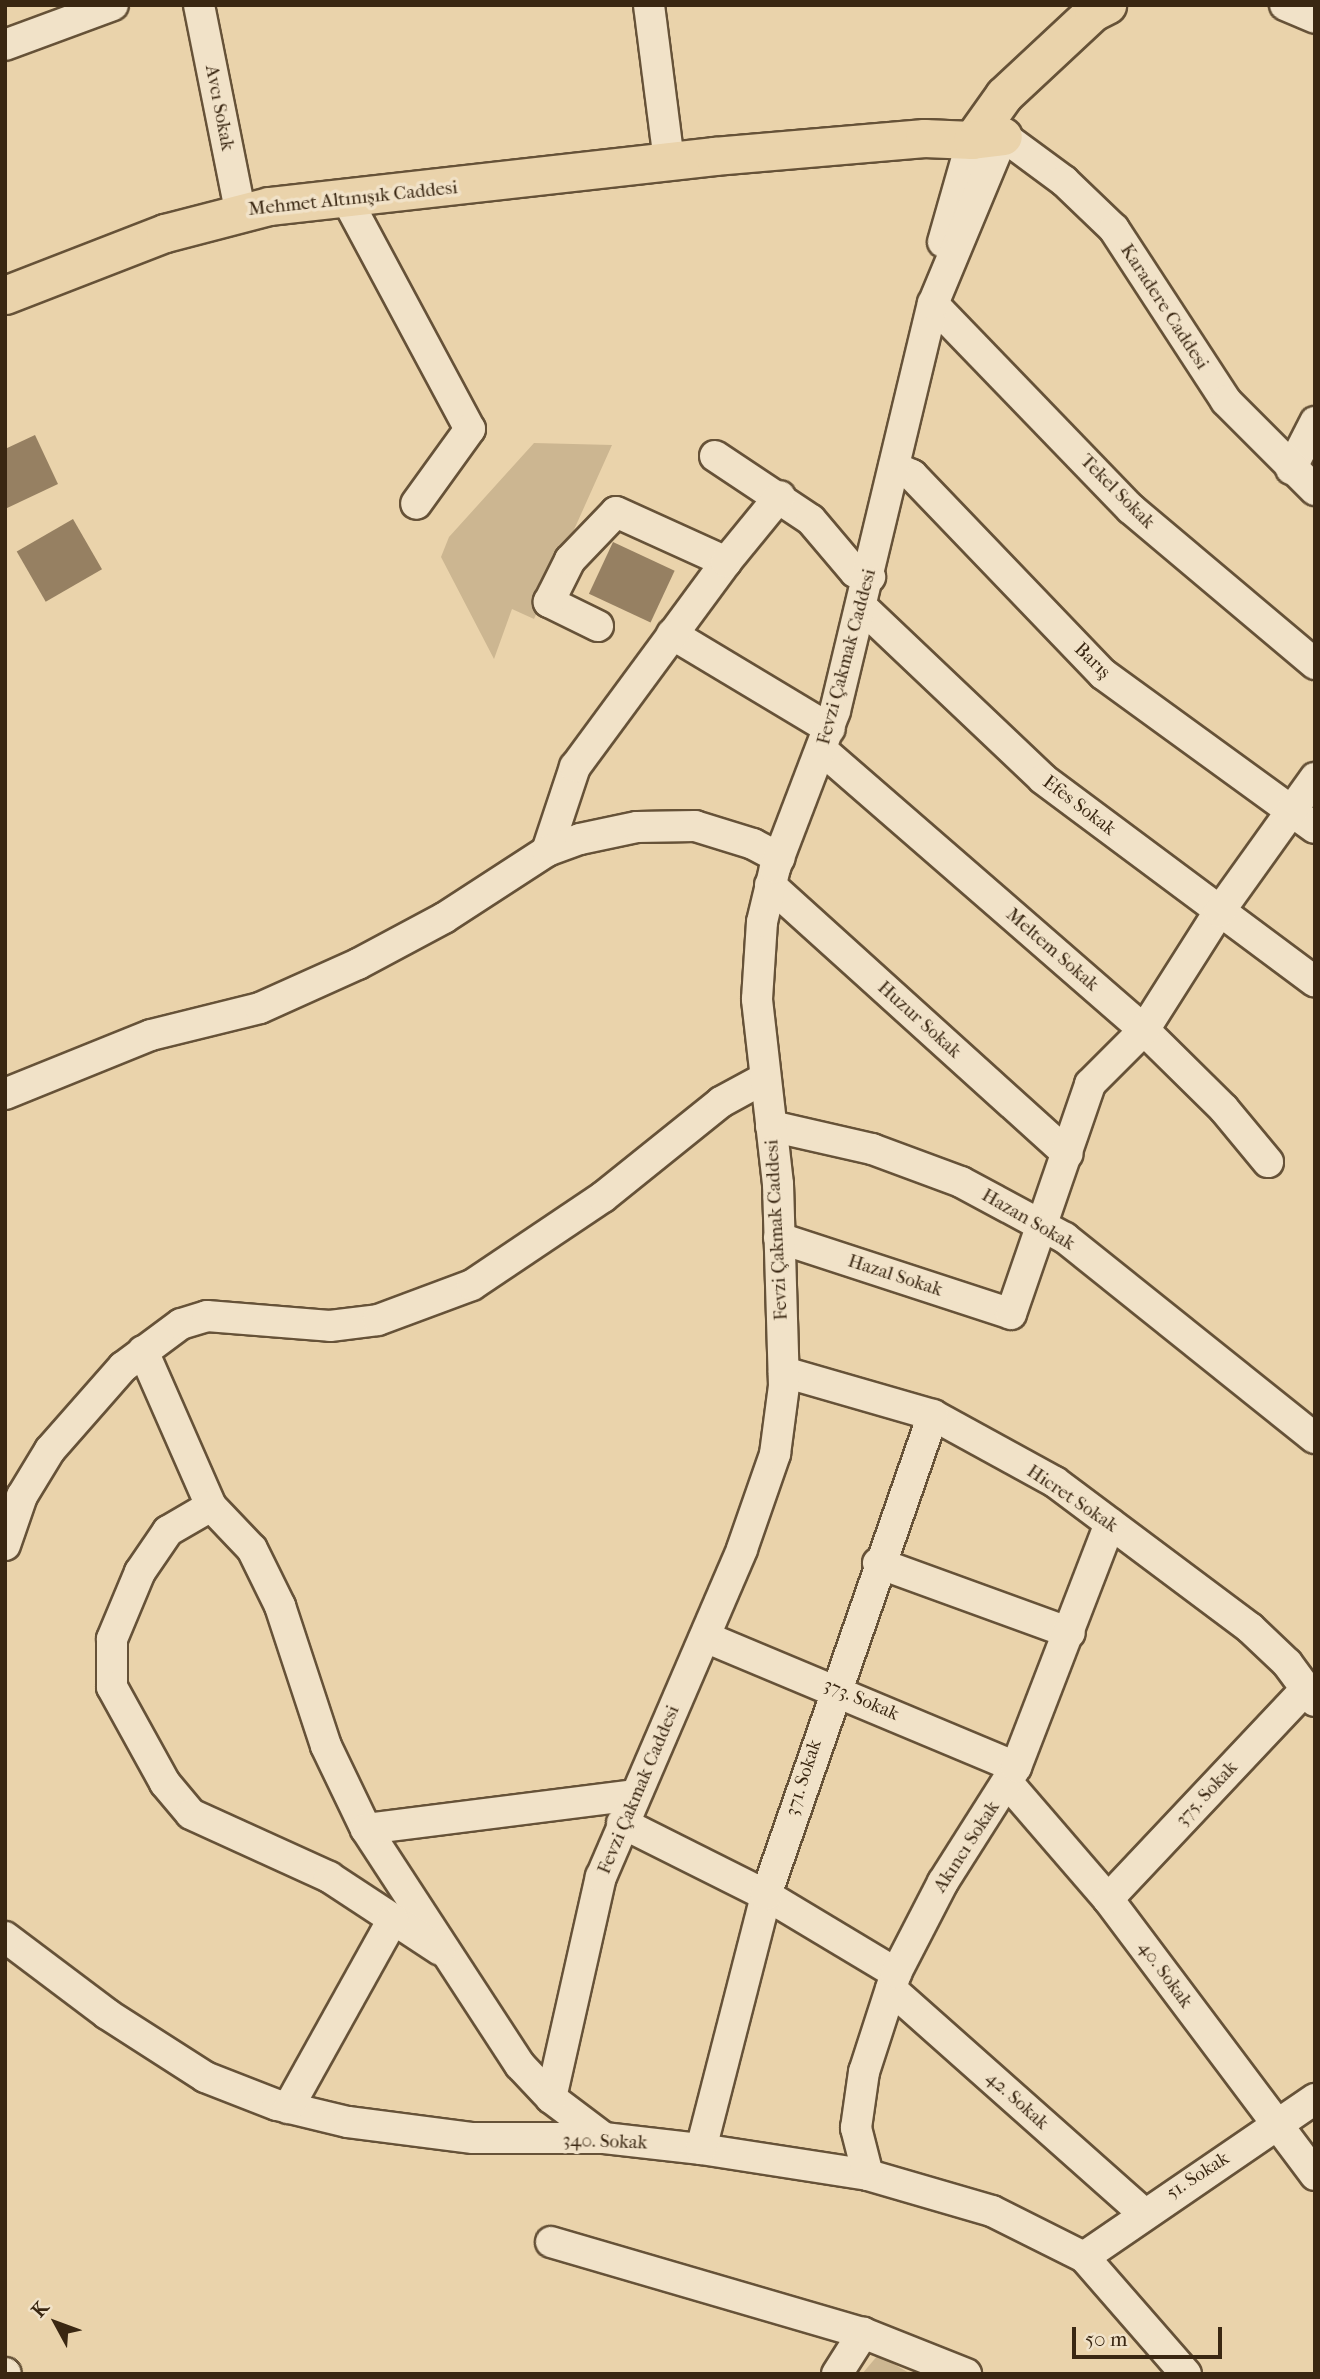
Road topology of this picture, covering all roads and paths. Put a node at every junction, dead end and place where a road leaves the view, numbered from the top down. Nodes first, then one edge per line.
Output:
1 (113, 5) edge
2 (199, 5) edge
3 (649, 5) edge
4 (1285, 5) edge
5 (1105, 6) edge
6 (1315, 18) edge
7 (5, 45) edge
8 (987, 130) junction
9 (669, 161) junction
10 (347, 200) junction
11 (240, 211) junction
12 (5, 295) edge
13 (933, 304) junction
14 (1315, 422) edge
15 (715, 456) dead end
16 (894, 467) junction
17 (1291, 469) junction
18 (1315, 490) edge
19 (780, 496) junction
20 (416, 504) dead end
21 (726, 562) junction
22 (870, 577) junction
23 (863, 608) junction
24 (598, 626) dead end
25 (673, 634) junction
26 (1315, 664) edge
27 (826, 740) junction
28 (1315, 778) edge
29 (1303, 821) edge
30 (547, 851) junction
31 (774, 872) junction
32 (1219, 912) junction
33 (1315, 982) edge
34 (1144, 1030) junction
35 (765, 1078) junction
36 (5, 1094) edge
37 (771, 1126) junction
38 (1068, 1154) junction
39 (1268, 1162) dead end
40 (1043, 1229) junction
41 (779, 1238) junction
42 (143, 1350) junction
43 (784, 1372) junction
44 (933, 1415) junction
45 (1315, 1438) edge
46 (211, 1506) junction
47 (1110, 1524) junction
48 (5, 1545) edge
49 (878, 1563) junction
50 (1070, 1633) junction
51 (705, 1637) junction
52 (834, 1689) junction
53 (1310, 1695) edge
54 (1012, 1774) junction
55 (635, 1796) junction
56 (622, 1822) junction
57 (366, 1829) junction
58 (766, 1895) junction
59 (1108, 1899) junction
60 (393, 1919) junction
61 (5, 1937) edge
62 (449, 1955) junction
63 (893, 1981) junction
64 (551, 2098) junction
65 (1315, 2099) edge
66 (288, 2108) junction
67 (1276, 2125) junction
68 (604, 2138) junction
69 (701, 2149) junction
70 (868, 2175) junction
71 (1315, 2175) edge
72 (1143, 2213) junction
73 (551, 2242) dead end
74 (1084, 2257) junction
75 (863, 2333) junction
76 (838, 2374) edge
77 (966, 2374) edge
78 (1186, 2374) edge

1 - 7 street
2 - 11 street, Avcı Sokak
3 - 9 street
4 - 6 street
5 - 8 main road, Fevzi Çakmak Caddesi
8 - 9 main road, Mehmet Altınışık Caddesi
8 - 13 street, Fevzi Çakmak Caddesi
8 - 17 street, Karadere Caddesi
9 - 10 main road, Mehmet Altınışık Caddesi
10 - 11 main road, Mehmet Altınışık Caddesi
10 - 20 street
11 - 12 main road, Mehmet Altınışık Caddesi
13 - 16 street, Fevzi Çakmak Caddesi
13 - 26 street, Tekel Sokak
14 - 17 street
15 - 19 street
16 - 22 street, Fevzi Çakmak Caddesi
16 - 29 street, Barış
17 - 18 street, Karadere Caddesi
19 - 21 street
19 - 22 street
21 - 24 street
21 - 25 street
22 - 23 street, Fevzi Çakmak Caddesi
23 - 27 street, Fevzi Çakmak Caddesi
23 - 32 street, Efes Sokak
25 - 27 street, Meltem Sokak
25 - 30 street
27 - 31 street, Fevzi Çakmak Caddesi
27 - 34 street, Meltem Sokak
28 - 29 street
29 - 32 street
30 - 31 street, Huzur Sokak
30 - 36 street, Huzur Sokak
31 - 35 street, Fevzi Çakmak Caddesi
31 - 38 street, Huzur Sokak
32 - 33 street, Efes Sokak
32 - 34 street
34 - 38 street
34 - 39 street, Meltem Sokak
35 - 37 street, Fevzi Çakmak Caddesi
35 - 42 street
37 - 40 street, Hazan Sokak
37 - 41 street, Fevzi Çakmak Caddesi
38 - 40 street
40 - 41 street, Hazal Sokak
40 - 45 street, Hazan Sokak
41 - 43 street, Fevzi Çakmak Caddesi
42 - 46 street
42 - 48 street
43 - 44 street, Hicret Sokak
43 - 51 street, Fevzi Çakmak Caddesi
44 - 47 street, Hicret Sokak
44 - 49 street, 371. Sokak
46 - 57 street
46 - 60 street
47 - 50 street, Akıncı Sokak
47 - 53 street, Hicret Sokak
49 - 50 street
49 - 52 street, 371. Sokak
50 - 54 street, Akıncı Sokak
51 - 52 street, 373. Sokak
51 - 55 street, Fevzi Çakmak Caddesi
52 - 54 street, 373. Sokak
52 - 58 street, 371. Sokak
53 - 59 street, 375. Sokak
54 - 59 street, 40. Sokak
54 - 63 street, Akıncı Sokak
55 - 56 street, Fevzi Çakmak Caddesi
55 - 57 street
56 - 58 street, 42. Sokak
56 - 64 street, Fevzi Çakmak Caddesi
57 - 62 street
58 - 63 street, 42. Sokak
58 - 69 street, 371. Sokak
59 - 67 street, 40. Sokak
60 - 62 street
60 - 66 street
61 - 66 street, 340. Sokak
62 - 64 street
63 - 70 street, Akıncı Sokak
63 - 72 street, 42. Sokak
64 - 68 street
65 - 67 street, 51. Sokak
66 - 68 street, 340. Sokak
67 - 71 street, 40. Sokak
67 - 72 street, 51. Sokak
68 - 69 street, 340. Sokak
69 - 70 street, 340. Sokak
70 - 74 street, 340. Sokak
72 - 74 street, 51. Sokak
73 - 75 street
74 - 78 street, 340. Sokak
75 - 76 street
75 - 77 street

